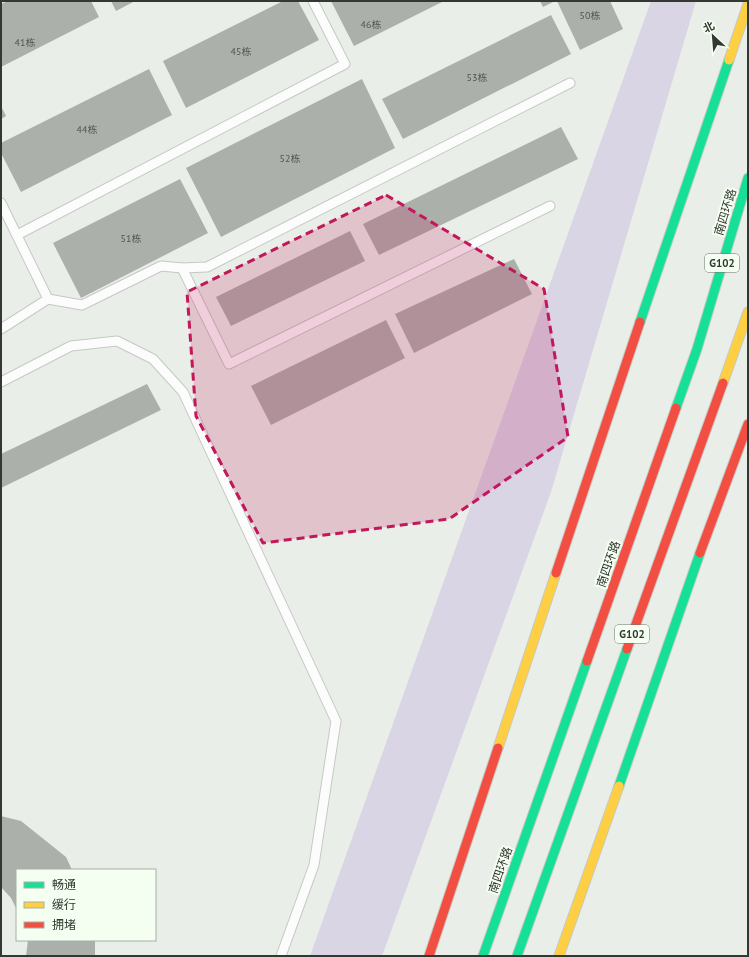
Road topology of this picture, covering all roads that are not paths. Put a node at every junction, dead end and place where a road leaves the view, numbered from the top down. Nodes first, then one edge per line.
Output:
1 (312, 1) edge
2 (748, 4) edge
3 (570, 83) dead end
4 (748, 178) edge
5 (1, 203) edge
6 (550, 206) dead end
7 (17, 235) junction
8 (182, 268) junction
9 (48, 299) junction
10 (748, 312) edge
11 (1, 328) edge
12 (1, 382) edge
13 (748, 424) edge
14 (280, 956) edge
15 (429, 956) edge
16 (483, 956) edge
17 (517, 956) edge
18 (559, 956) edge

1 - 7 lane
2 - 15 main road
3 - 8 lane
4 - 16 main road, 南四环路 / G102
5 - 7 lane
6 - 8 lane
7 - 9 lane
8 - 9 lane
9 - 11 lane
10 - 17 main road, G102
12 - 14 lane
13 - 18 main road

